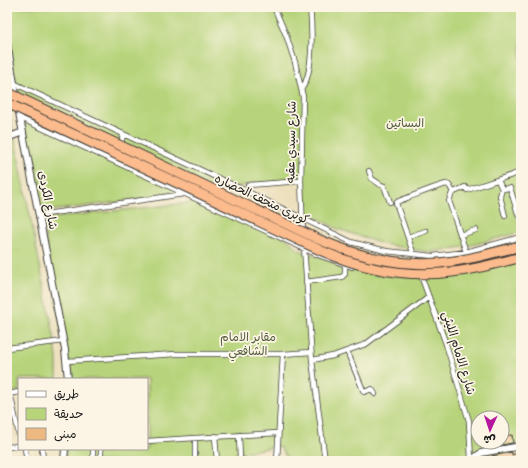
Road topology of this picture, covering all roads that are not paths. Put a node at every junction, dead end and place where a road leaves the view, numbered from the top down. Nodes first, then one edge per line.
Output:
1 (274, 7) edge
2 (310, 7) edge
3 (7, 43) edge
4 (7, 80) edge
5 (14, 83) junction
6 (302, 88) junction
7 (7, 92) edge
8 (7, 103) edge
9 (20, 118) junction
10 (23, 132) junction
11 (125, 136) junction
12 (7, 138) edge
13 (117, 163) junction
14 (123, 165) junction
15 (369, 171) dead end
16 (521, 172) edge
17 (498, 180) junction
18 (301, 181) junction
19 (248, 185) dead end
20 (502, 189) junction
21 (453, 192) junction
22 (184, 194) junction
23 (396, 203) junction
24 (39, 214) junction
25 (504, 216) dead end
26 (303, 220) junction
27 (521, 222) edge
28 (476, 230) dead end
29 (426, 231) dead end
30 (460, 235) junction
31 (408, 237) junction
32 (521, 237) edge
33 (521, 246) edge
34 (304, 249) junction
35 (466, 252) junction
36 (414, 255) junction
37 (521, 258) edge
38 (345, 265) junction
39 (422, 276) junction
40 (306, 282) junction
41 (429, 297) junction
42 (64, 341) junction
43 (7, 348) edge
44 (347, 351) junction
45 (311, 352) junction
46 (283, 354) junction
47 (312, 360) junction
48 (67, 361) junction
49 (68, 378) edge
50 (18, 392) edge
51 (8, 394) edge
52 (374, 394) dead end
53 (18, 427) edge
54 (278, 433) junction
55 (239, 435) junction
56 (215, 436) junction
57 (195, 438) junction
58 (148, 441) edge
59 (18, 446) edge
60 (521, 446) edge
61 (7, 447) edge
62 (25, 450) edge
63 (42, 450) edge
64 (65, 450) edge
65 (94, 450) edge
66 (101, 450) edge
67 (242, 460) edge
68 (470, 460) edge
69 (27, 461) edge
70 (43, 461) edge
71 (64, 461) edge
72 (93, 461) edge
73 (101, 461) edge
74 (184, 461) edge
75 (217, 461) edge
76 (228, 461) edge
77 (277, 461) edge
78 (325, 461) edge

1 - 6 street, شارع سيدي عقبه
2 - 6 street
3 - 5 street, شارع الكردى
4 - 5 street
5 - 9 street, شارع الكردى
5 - 11 street
6 - 18 street, شارع سيدي عقبه
7 - 33 highway, كوبرى متحف الحضاره, bridge
8 - 37 highway, كوبرى متحف الحضاره, bridge
9 - 10 street, شارع الكردى
9 - 13 street
10 - 12 street
10 - 24 street, شارع الكردى
11 - 13 street
11 - 14 street
11 - 26 street
13 - 14 street
14 - 22 street
15 - 23 street
16 - 17 street
17 - 20 street
17 - 21 street
18 - 19 street
18 - 26 street, شارع سيدي عقبه
20 - 25 street
20 - 27 street
21 - 23 street
21 - 30 street
22 - 24 street
22 - 34 street
23 - 31 street, شارع الامام الليثي
24 - 42 street, شارع الكردى
26 - 34 street, شارع سيدي عقبه
26 - 36 street
28 - 30 street
29 - 31 street
30 - 35 street
31 - 36 street, شارع الامام الليثي
32 - 35 street
34 - 38 street
34 - 40 street, شارع سيدي عقبه
35 - 36 street
36 - 39 street, شارع الامام الليثي
37 - 39 street
38 - 39 street
38 - 40 street
39 - 41 street, شارع الامام الليثي
40 - 45 street, شارع سيدي عقبه
41 - 44 street
41 - 68 street, شارع الامام الليثي
42 - 43 street
42 - 48 street, شارع الكردى
44 - 47 street
44 - 52 street
45 - 46 street
45 - 47 street, شارع سيدي عقبه
46 - 48 street
46 - 54 street
47 - 78 street, شارع سيدي عقبه
48 - 49 street, شارع الكردى
50 - 51 street
51 - 53 street
54 - 55 street
54 - 77 street
55 - 56 street
55 - 67 street
56 - 57 street
56 - 75 street
57 - 58 street
57 - 74 street
59 - 61 street
60 - 68 street
62 - 69 street
63 - 70 street
64 - 71 street
65 - 72 street
66 - 73 street
67 - 76 street

